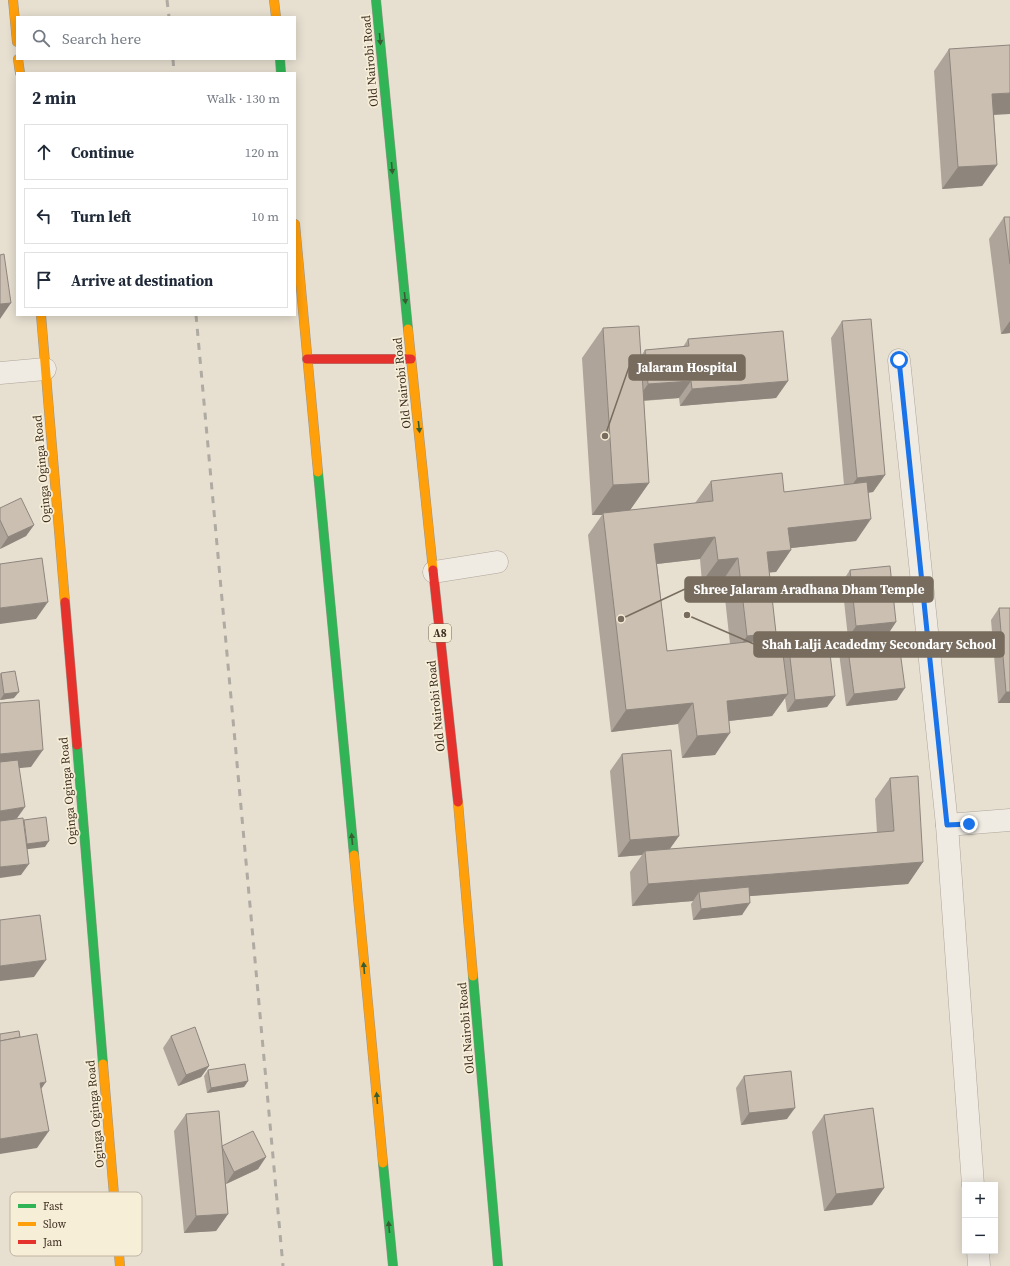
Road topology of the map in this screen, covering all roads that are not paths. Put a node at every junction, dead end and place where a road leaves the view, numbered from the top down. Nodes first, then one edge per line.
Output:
1 (13, 0) edge
2 (274, 0) edge
3 (376, 0) edge
4 (276, 16) edge
5 (16, 32) edge
6 (18, 60) edge
7 (280, 60) edge
8 (20, 72) edge
9 (281, 72) edge
10 (296, 234) edge
11 (41, 316) edge
12 (308, 359) junction
13 (411, 359) junction
14 (899, 360) dead end
15 (45, 368) junction
16 (0, 373) edge
17 (497, 562) dead end
18 (434, 572) junction
19 (1010, 820) edge
20 (947, 825) junction
21 (973, 1182) edge
22 (114, 1192) edge
23 (978, 1254) edge
24 (119, 1256) edge
25 (120, 1266) edge
26 (393, 1266) edge
27 (498, 1266) edge
28 (979, 1266) edge

1 - 5 main road
2 - 4 main road
3 -> 13 main road, Old Nairobi Road / A8
6 - 8 main road
7 - 9 main road
10 - 12 main road
11 - 15 main road, Oginga Oginga Road
12 - 13 main road
26 -> 12 main road
13 -> 18 main road, Old Nairobi Road / A8
14 - 20 street
15 - 16 street
15 - 22 main road, Oginga Oginga Road
17 - 18 street
18 - 27 main road, Old Nairobi Road / A8
19 - 20 street
20 - 21 street
23 - 28 street
24 - 25 main road, Oginga Oginga Road

